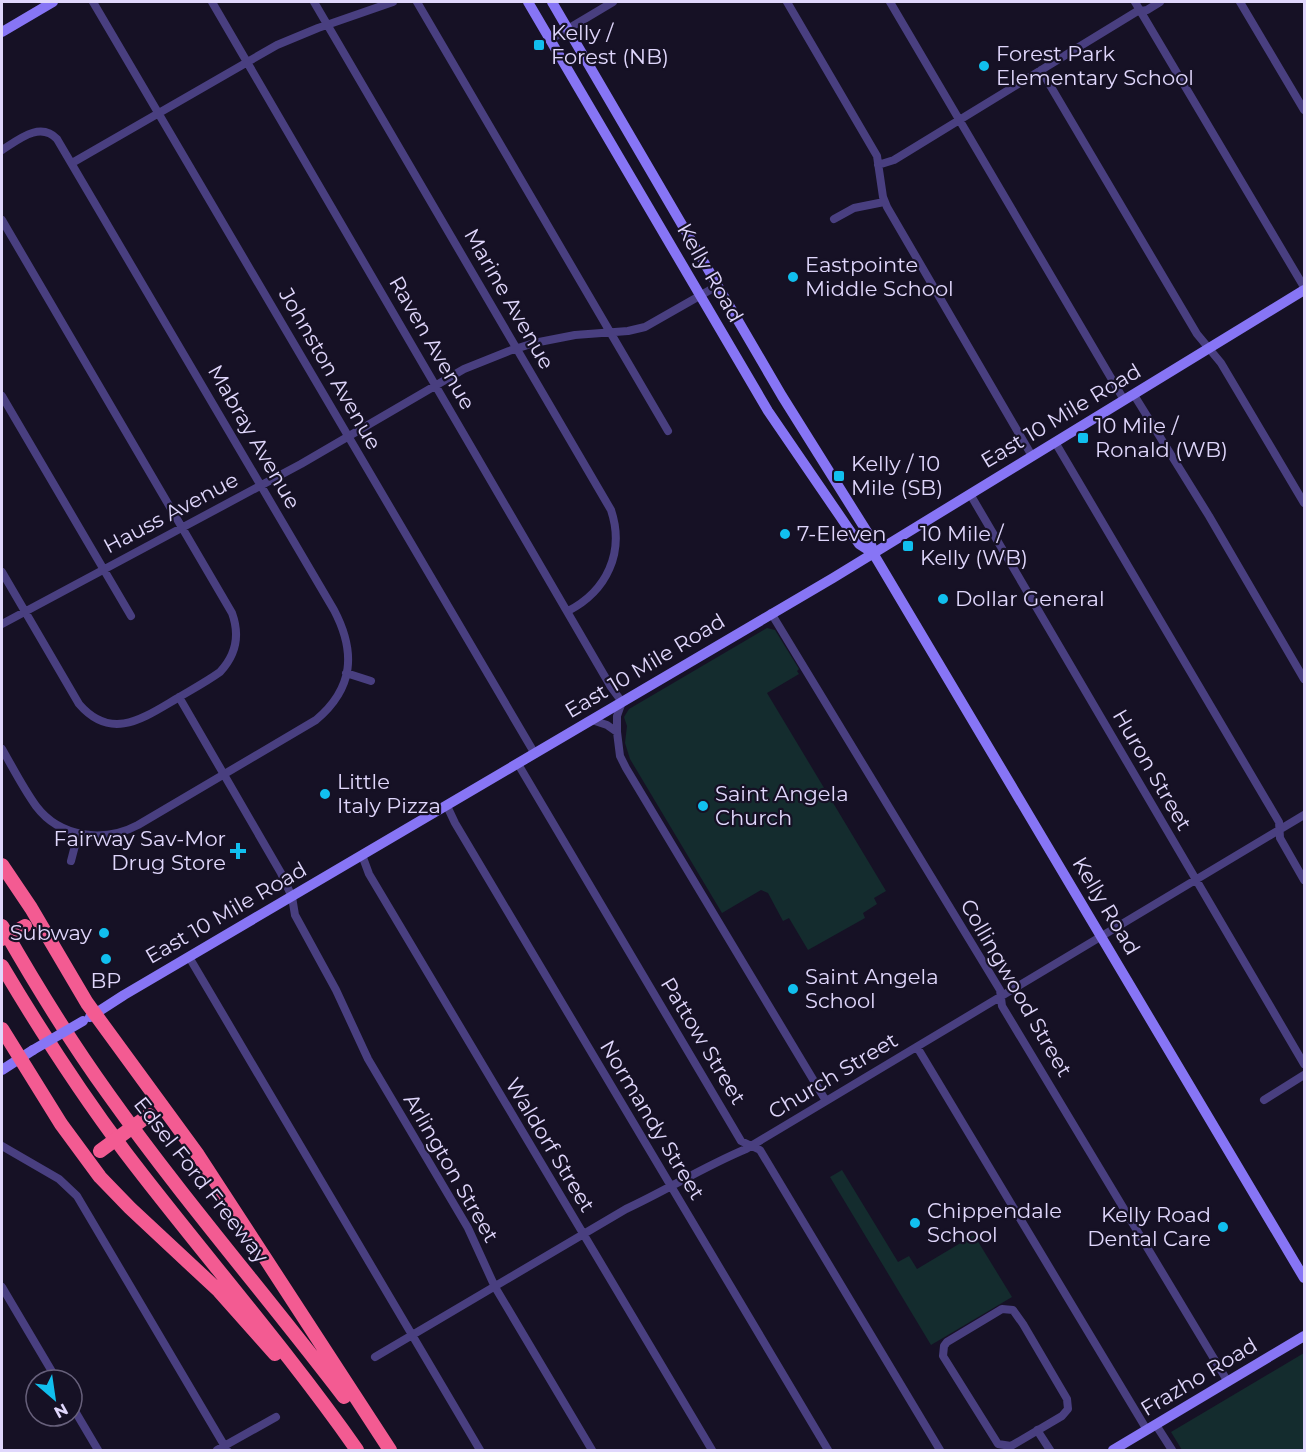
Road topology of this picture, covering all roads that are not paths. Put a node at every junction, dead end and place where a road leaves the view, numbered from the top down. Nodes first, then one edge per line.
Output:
1 (53, 2) edge
2 (93, 2) edge
3 (212, 2) edge
4 (314, 2) edge
5 (393, 2) edge
6 (417, 2) edge
7 (528, 2) edge
8 (552, 2) edge
9 (614, 2) edge
10 (787, 2) edge
11 (890, 2) edge
12 (1135, 2) edge
13 (1160, 2) edge
14 (1240, 2) edge
15 (1141, 11) junction
16 (328, 24) junction
17 (568, 29) junction
18 (2, 32) edge
19 (551, 39) junction
20 (246, 62) junction
21 (1041, 70) junction
22 (1305, 110) edge
23 (159, 113) junction
24 (960, 120) junction
25 (2, 150) edge
26 (72, 163) junction
27 (878, 165) junction
28 (884, 202) junction
29 (834, 219) dead end
30 (2, 220) edge
31 (717, 286) junction
32 (1305, 289) edge
33 (701, 296) junction
34 (611, 333) junction
35 (517, 348) junction
36 (1208, 349) junction
37 (746, 373) junction
38 (436, 385) junction
39 (2, 396) edge
40 (782, 396) junction
41 (1129, 397) junction
42 (780, 430) junction
43 (668, 431) dead end
44 (349, 437) junction
45 (1054, 442) junction
46 (1032, 456) junction
47 (827, 467) junction
48 (261, 486) junction
49 (970, 494) junction
50 (1305, 503) edge
51 (182, 527) junction
52 (873, 553) junction
53 (103, 569) junction
54 (2, 572) edge
55 (568, 611) junction
56 (25, 612) junction
57 (771, 613) junction
58 (131, 616) dead end
59 (2, 624) edge
60 (346, 673) junction
61 (1305, 679) edge
62 (371, 681) dead end
63 (179, 697) junction
64 (622, 702) junction
65 (592, 720) junction
66 (617, 732) junction
67 (2, 749) edge
68 (535, 754) junction
69 (518, 764) junction
70 (224, 774) junction
71 (447, 806) junction
72 (1305, 815) edge
73 (1279, 830) junction
74 (78, 834) junction
75 (362, 855) junction
76 (71, 861) dead end
77 (2, 865) edge
78 (1305, 880) edge
79 (1196, 881) junction
80 (292, 897) junction
81 (2, 926) edge
82 (42, 926) junction
83 (1103, 937) junction
84 (2, 939) edge
85 (189, 957) junction
86 (2, 966) edge
87 (1001, 998) junction
88 (89, 1017) junction
89 (2, 1029) edge
90 (917, 1047) junction
91 (19, 1059) junction
92 (1305, 1064) edge
93 (2, 1070) edge
94 (1305, 1075) edge
95 (156, 1096) junction
96 (1264, 1100) dead end
97 (826, 1101) junction
98 (2, 1146) edge
99 (751, 1146) junction
100 (82, 1152) junction
101 (671, 1187) junction
102 (583, 1235) junction
103 (1305, 1278) edge
104 (2, 1287) edge
105 (495, 1287) junction
106 (412, 1336) junction
107 (1305, 1336) edge
108 (375, 1357) dead end
109 (50, 1368) edge
110 (1228, 1382) junction
111 (276, 1417) dead end
112 (84, 1426) edge
113 (1151, 1428) junction
114 (1037, 1430) junction
115 (223, 1449) edge
116 (98, 1450) edge
117 (350, 1450) edge
118 (357, 1450) edge
119 (381, 1450) edge
120 (390, 1450) edge
121 (480, 1450) edge
122 (592, 1450) edge
123 (711, 1450) edge
124 (828, 1450) edge
125 (940, 1450) edge
126 (1050, 1450) edge
127 (1113, 1450) edge
128 (1172, 1450) edge

1 - 18 street
2 - 23 street, Johnston Avenue
3 - 20 street, Raven Avenue
4 - 16 street, Marine Avenue
5 - 16 street
6 - 34 street
7 - 19 street, Kelly Road
8 - 17 street, Kelly Road
9 - 17 street
10 - 27 street
11 - 24 street
12 - 15 street
13 - 15 street
14 - 22 street
15 - 21 street
15 - 32 street
16 - 20 street
16 - 35 street, Marine Avenue
17 - 19 street
17 - 31 street, Kelly Road
19 - 33 street, Kelly Road
20 - 23 street
20 - 38 street, Raven Avenue
21 - 24 street
21 - 36 street
23 - 26 street
23 - 44 street, Johnston Avenue
24 - 27 street
24 - 41 street
25 - 26 street, Mabray Avenue
26 - 48 street, Mabray Avenue
27 - 28 street
28 - 29 street
28 - 46 street
30 - 51 street
31 - 33 street, Hauss Avenue
31 - 40 street, Kelly Road
32 - 36 street, East 10 Mile Road
33 - 34 street, Hauss Avenue
33 - 37 street, Kelly Road
34 - 35 street, Hauss Avenue
34 - 43 street
35 - 38 street, Hauss Avenue
35 - 55 street, Marine Avenue
36 - 41 street, East 10 Mile Road
36 - 50 street
37 - 40 street
37 - 42 street, Kelly Road
38 - 44 street, Hauss Avenue
38 - 55 street, Raven Avenue
39 - 53 street
40 - 47 street, Kelly Road
41 - 45 street, East 10 Mile Road
41 - 61 street
42 - 47 street
42 - 52 street, Kelly Road
44 - 48 street, Hauss Avenue
44 - 68 street, Johnston Avenue
45 - 46 street, East 10 Mile Road
45 - 73 street
46 - 49 street, East 10 Mile Road
47 - 52 street, Kelly Road
48 - 51 street, Hauss Avenue
48 - 60 street, Mabray Avenue
49 - 52 street, East 10 Mile Road
49 - 79 street, Huron Street
51 - 53 street, Hauss Avenue
51 - 63 street
52 - 57 street, East 10 Mile Road
52 - 83 street, Kelly Road
53 - 56 street, Hauss Avenue
53 - 58 street
54 - 56 street
55 - 64 street, Raven Avenue
56 - 59 street, Hauss Avenue
56 - 63 street
57 - 64 street, East 10 Mile Road
57 - 87 street, Collingwood Street
60 - 62 street
60 - 70 street, Mabray Avenue
63 - 70 street, Arlington Street
64 - 65 street, East 10 Mile Road
64 - 66 street
65 - 66 street
65 - 68 street, East 10 Mile Road
66 - 97 street
67 - 74 street
68 - 69 street, East 10 Mile Road
69 - 71 street, East 10 Mile Road
69 - 99 street, Pattow Street
70 - 74 street, Mabray Avenue
70 - 80 street, Arlington Street
71 - 75 street, East 10 Mile Road
71 - 101 street, Normandy Street
72 - 73 street, Church Street
73 - 78 street
73 - 79 street, Church Street
74 - 76 street
75 - 80 street, East 10 Mile Road
75 - 102 street, Waldorf Street
77 - 82 highway
79 - 83 street, Church Street
79 - 92 street, Huron Street
80 - 85 street, East 10 Mile Road
80 - 105 street, Arlington Street
81 - 119 highway, Edsel Ford Freeway
82 - 84 highway, bridge
82 - 88 highway
83 - 87 street, Church Street
83 - 103 street, Kelly Road
85 - 88 street, East 10 Mile Road
85 - 106 street
86 - 118 highway, Edsel Ford Freeway
87 - 90 street, Church Street
87 - 110 street, Collingwood Street
88 - 91 street, East 10 Mile Road, bridge
88 - 95 highway
89 - 91 highway
90 - 97 street, Church Street
90 - 113 street
91 - 93 street, East 10 Mile Road
91 - 100 highway
94 - 96 street
95 - 100 highway, bridge
95 - 120 highway
97 - 99 street, Church Street
98 - 115 street
99 - 101 street, Church Street
99 - 125 street, Pattow Street
100 - 117 highway
101 - 102 street, Church Street
101 - 124 street, Normandy Street
102 - 105 street, Church Street
102 - 123 street, Waldorf Street
104 - 109 street
105 - 106 street, Church Street
105 - 122 street, Arlington Street
106 - 108 street, Church Street
106 - 121 street
107 - 110 street, Frazho Road
110 - 113 street, Frazho Road
111 - 115 street
112 - 116 street
113 - 127 street, Frazho Road
113 - 128 street
114 - 114 street
114 - 126 street

